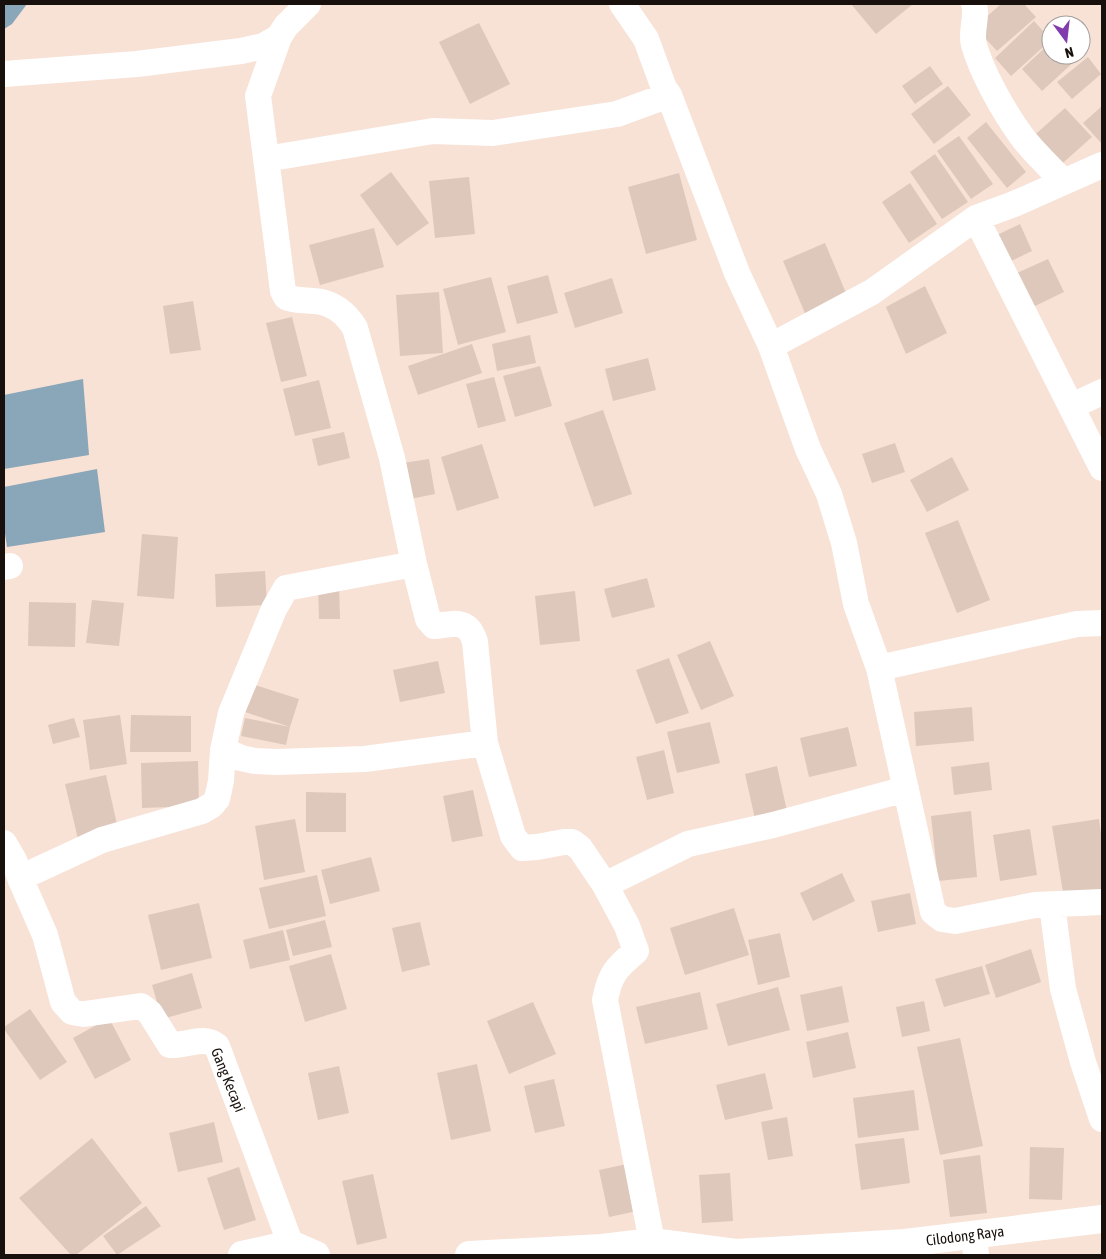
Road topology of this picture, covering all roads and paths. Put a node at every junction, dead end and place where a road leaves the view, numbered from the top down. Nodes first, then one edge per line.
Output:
1 (622, 4) edge
2 (974, 4) edge
3 (305, 5) edge
4 (279, 37) junction
5 (4, 74) edge
6 (669, 96) junction
7 (266, 159) junction
8 (1102, 165) edge
9 (1064, 182) junction
10 (976, 218) junction
11 (771, 346) junction
12 (1102, 392) edge
13 (1072, 406) junction
14 (1102, 468) edge
15 (414, 564) junction
16 (1102, 623) edge
17 (879, 668) junction
18 (485, 742) junction
19 (222, 750) junction
20 (906, 788) junction
21 (4, 843) edge
22 (20, 878) junction
23 (605, 885) junction
24 (1102, 902) edge
25 (1052, 905) junction
26 (1102, 1119) edge
27 (1102, 1219) edge
28 (652, 1242) junction
29 (975, 1245) edge
30 (294, 1250) edge
31 (737, 1254) edge
32 (242, 1255) edge
33 (316, 1255) edge
34 (469, 1255) edge

1 - 6 street
2 - 9 street
3 - 4 street
4 - 5 street
4 - 7 street
6 - 7 street
6 - 11 street
7 - 15 street
8 - 9 street
9 - 10 street
10 - 11 street
10 - 13 street
11 - 17 street
12 - 13 street
13 - 14 street
15 - 18 street
15 - 19 street
16 - 17 street
17 - 20 street
18 - 19 street
18 - 23 street
19 - 22 street
20 - 23 street
20 - 25 street
21 - 22 street, Gang Kecapi
22 - 30 street, Gang Kecapi
23 - 28 street
24 - 25 street
25 - 26 street
27 - 29 street, Cilodong Raya
28 - 31 street, Cilodong Raya
28 - 34 street, Cilodong Raya
29 - 31 street, Cilodong Raya
30 - 32 street
30 - 33 street

